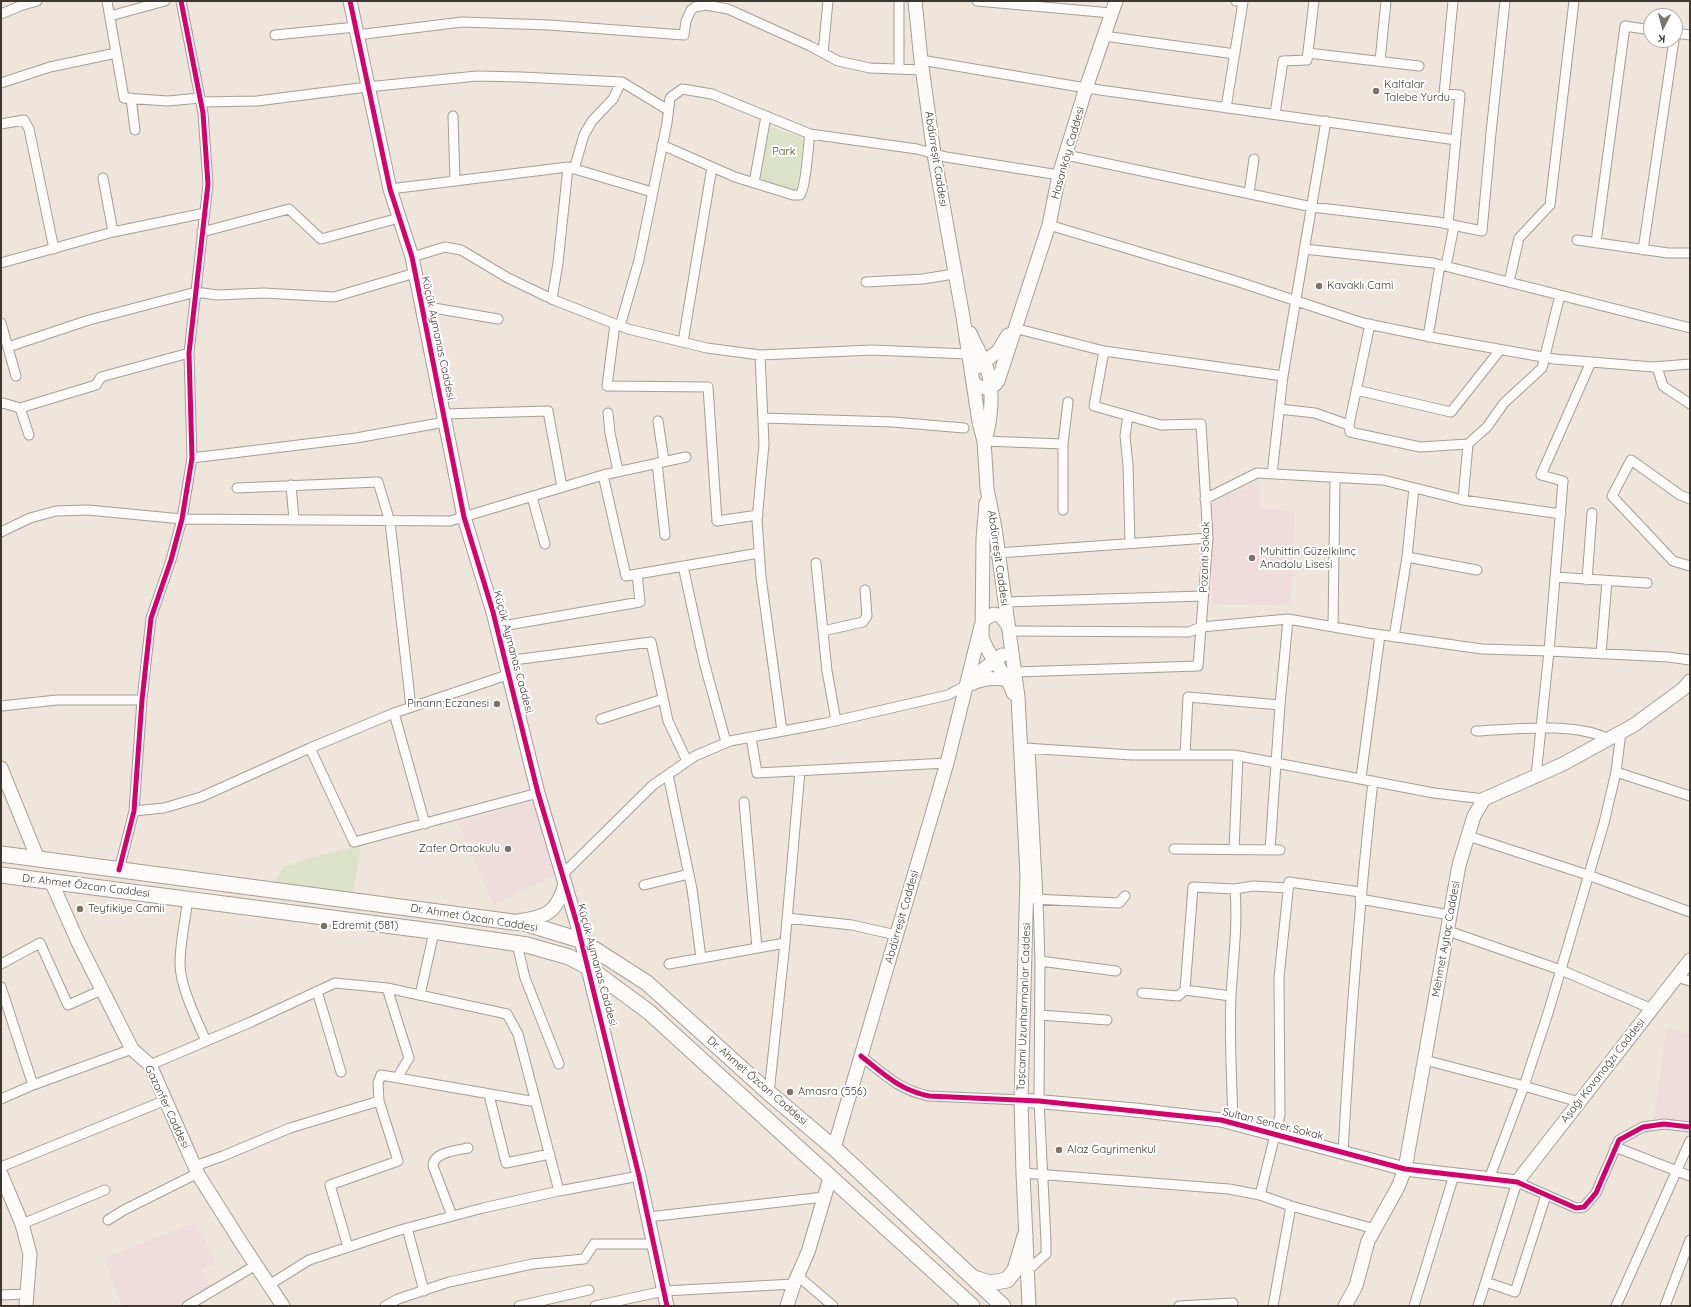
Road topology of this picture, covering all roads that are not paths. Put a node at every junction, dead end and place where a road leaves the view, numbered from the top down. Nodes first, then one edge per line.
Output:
1 (37, 1) edge
2 (107, 1) edge
3 (165, 1) edge
4 (181, 1) edge
5 (350, 1) edge
6 (828, 1) edge
7 (899, 1) edge
8 (915, 1) edge
9 (977, 1) edge
10 (1236, 1) edge
11 (1314, 1) edge
12 (1386, 1) edge
13 (1453, 1) edge
14 (1505, 1) edge
15 (1574, 1) edge
16 (1055, 5) edge
17 (1113, 7) edge
18 (1, 14) edge
19 (110, 16) junction
20 (1643, 29) edge
21 (356, 31) junction
22 (275, 35) dead end
23 (1104, 36) junction
24 (1673, 48) edge
25 (116, 53) junction
26 (823, 53) junction
27 (1308, 53) junction
28 (1235, 54) junction
29 (1380, 62) junction
30 (921, 65) junction
31 (1419, 66) dead end
32 (899, 69) junction
33 (621, 82) junction
34 (1, 83) edge
35 (367, 87) junction
36 (1086, 88) junction
37 (131, 98) junction
38 (201, 100) junction
39 (1226, 108) junction
40 (668, 110) junction
41 (1275, 114) junction
42 (453, 116) dead end
43 (766, 116) junction
44 (1326, 121) junction
45 (1, 124) edge
46 (135, 130) dead end
47 (810, 134) junction
48 (1456, 140) junction
49 (662, 145) junction
50 (934, 154) junction
51 (1066, 155) junction
52 (1254, 159) dead end
53 (712, 167) junction
54 (571, 168) junction
55 (1059, 175) junction
56 (103, 178) dead end
57 (455, 182) junction
58 (754, 183) junction
59 (390, 189) junction
60 (652, 192) junction
61 (1249, 193) junction
62 (1312, 207) junction
63 (204, 213) junction
64 (399, 218) junction
65 (1049, 225) junction
66 (1451, 225) junction
67 (114, 232) junction
68 (202, 232) junction
69 (1577, 240) dead end
70 (1596, 243) junction
71 (54, 249) junction
72 (1304, 249) junction
73 (1643, 250) junction
74 (1690, 253) edge
75 (412, 257) junction
76 (1, 263) edge
77 (1443, 266) junction
78 (415, 273) junction
79 (954, 274) junction
80 (866, 282) dead end
81 (1509, 282) junction
82 (196, 292) junction
83 (1560, 295) junction
84 (552, 299) junction
85 (1296, 300) junction
86 (422, 306) junction
87 (498, 319) dead end
88 (1, 323) edge
89 (1370, 324) junction
90 (618, 325) junction
91 (1014, 328) junction
92 (1690, 328) edge
93 (1428, 337) junction
94 (683, 342) junction
95 (8, 347) junction
96 (972, 350) junction
97 (1500, 350) junction
98 (998, 351) junction
99 (1104, 351) junction
100 (189, 353) junction
101 (760, 355) junction
102 (1546, 358) junction
103 (984, 362) junction
104 (1591, 362) junction
105 (1690, 364) edge
106 (1657, 367) junction
107 (16, 376) dead end
108 (1283, 376) junction
109 (973, 380) junction
110 (994, 385) junction
111 (1356, 390) junction
112 (1068, 402) dead end
113 (1, 404) edge
114 (1690, 404) edge
115 (20, 408) junction
116 (1279, 409) junction
117 (608, 413) dead end
118 (1128, 416) junction
119 (444, 418) junction
120 (763, 418) junction
121 (658, 421) dead end
122 (1349, 424) junction
123 (964, 428) dead end
124 (29, 435) dead end
125 (984, 441) junction
126 (1063, 444) junction
127 (1468, 444) junction
128 (686, 457) dead end
129 (192, 458) junction
130 (661, 462) junction
131 (618, 472) junction
132 (1272, 474) junction
133 (603, 475) junction
134 (1335, 478) junction
135 (291, 485) junction
136 (562, 487) junction
137 (237, 488) dead end
138 (1414, 488) junction
139 (988, 490) junction
140 (532, 497) junction
141 (1205, 499) junction
142 (1690, 499) edge
143 (1463, 500) junction
144 (1063, 510) dead end
145 (1592, 513) dead end
146 (1561, 514) junction
147 (758, 515) junction
148 (464, 517) junction
149 (182, 519) junction
150 (294, 520) junction
151 (390, 522) junction
152 (1, 532) edge
153 (665, 535) dead end
154 (1208, 538) junction
155 (1130, 543) junction
156 (545, 544) dead end
157 (759, 553) junction
158 (998, 553) junction
159 (1407, 557) junction
160 (816, 563) dead end
161 (683, 566) junction
162 (1690, 566) edge
163 (1477, 570) dead end
164 (637, 574) junction
165 (1555, 577) junction
166 (1587, 580) junction
167 (1607, 581) junction
168 (1647, 583) dead end
169 (865, 590) dead end
170 (1203, 596) junction
171 (1005, 602) junction
172 (1288, 618) junction
173 (981, 626) junction
174 (497, 627) junction
175 (1333, 627) junction
176 (1201, 628) junction
177 (823, 631) junction
178 (1009, 633) junction
179 (1380, 635) junction
180 (1394, 637) junction
181 (1549, 651) junction
182 (1601, 654) junction
183 (1690, 660) edge
184 (995, 661) junction
185 (508, 667) junction
186 (1011, 676) junction
187 (967, 685) junction
188 (1688, 687) edge
189 (663, 699) junction
190 (142, 700) junction
191 (1280, 705) junction
192 (1, 706) edge
193 (411, 707) junction
194 (394, 713) junction
195 (601, 719) dead end
196 (836, 721) junction
197 (1541, 727) junction
198 (782, 731) junction
199 (1476, 731) dead end
200 (1621, 732) junction
201 (751, 737) junction
202 (1609, 739) junction
203 (726, 742) junction
204 (310, 748) junction
205 (1025, 748) junction
206 (1184, 755) junction
207 (1238, 756) junction
208 (687, 762) junction
209 (947, 762) junction
210 (1276, 762) junction
211 (1, 768) edge
212 (800, 771) junction
213 (1616, 772) junction
214 (668, 774) junction
215 (1536, 776) junction
216 (1361, 778) junction
217 (1373, 781) junction
218 (538, 793) junction
219 (1690, 796) edge
220 (1484, 799) junction
221 (744, 802) dead end
222 (134, 811) junction
223 (425, 824) junction
224 (1468, 836) junction
225 (1174, 850) dead end
226 (1234, 850) junction
227 (1270, 850) junction
228 (1280, 850) dead end
229 (1, 854) edge
230 (38, 859) junction
231 (119, 870) junction
232 (688, 874) junction
233 (1, 875) edge
234 (1588, 875) junction
235 (563, 880) junction
236 (51, 881) junction
237 (644, 885) dead end
238 (1288, 888) junction
239 (1235, 889) junction
240 (1360, 895) junction
241 (1126, 896) dead end
242 (188, 899) junction
243 (1032, 899) junction
244 (1690, 912) edge
245 (1450, 915) junction
246 (787, 918) junction
247 (513, 922) junction
248 (1448, 931) junction
249 (434, 932) junction
250 (896, 935) junction
251 (580, 940) junction
252 (785, 943) junction
253 (517, 944) junction
254 (757, 948) junction
255 (701, 958) junction
256 (1690, 960) edge
257 (1040, 961) junction
258 (1, 964) edge
259 (669, 964) dead end
260 (588, 967) junction
261 (1561, 970) junction
262 (1116, 971) dead end
263 (1677, 977) junction
264 (1690, 981) edge
265 (1, 986) edge
266 (387, 988) junction
267 (102, 990) junction
268 (1185, 990) junction
269 (316, 991) junction
270 (1142, 993) dead end
271 (420, 995) junction
272 (1231, 996) junction
273 (1652, 1009) junction
274 (1040, 1015) junction
275 (1107, 1020) dead end
276 (206, 1041) junction
277 (132, 1049) junction
278 (861, 1056) junction
279 (1425, 1060) junction
280 (559, 1064) dead end
281 (150, 1065) junction
282 (341, 1072) dead end
283 (397, 1078) junction
284 (33, 1085) junction
285 (1524, 1086) junction
286 (769, 1093) junction
287 (489, 1095) junction
288 (1, 1099) edge
289 (166, 1100) junction
290 (1021, 1100) junction
291 (379, 1101) junction
292 (1039, 1101) junction
293 (536, 1102) junction
294 (1579, 1102) junction
295 (1234, 1124) junction
296 (1690, 1127) edge
297 (1274, 1135) junction
298 (1690, 1141) edge
299 (1615, 1147) junction
300 (468, 1148) dead end
301 (834, 1148) junction
302 (1343, 1152) junction
303 (550, 1154) junction
304 (1, 1167) edge
305 (196, 1169) junction
306 (1405, 1169) junction
307 (1676, 1171) junction
308 (1022, 1173) junction
309 (1, 1174) edge
310 (1042, 1174) junction
311 (1454, 1175) junction
312 (639, 1176) junction
313 (1690, 1176) edge
314 (830, 1178) junction
315 (1489, 1179) junction
316 (1517, 1182) junction
317 (105, 1190) dead end
318 (559, 1191) junction
319 (1260, 1195) junction
320 (1546, 1195) junction
321 (824, 1197) junction
322 (1291, 1206) junction
323 (452, 1216) junction
324 (648, 1217) junction
325 (108, 1220) dead end
326 (22, 1224) junction
327 (407, 1228) junction
328 (1375, 1229) junction
329 (1025, 1236) junction
330 (1690, 1240) edge
331 (654, 1244) junction
332 (348, 1247) junction
333 (256, 1265) junction
334 (1026, 1272) junction
335 (972, 1278) junction
336 (796, 1280) junction
337 (1486, 1282) junction
338 (269, 1285) junction
339 (590, 1290) dead end
340 (424, 1291) junction
341 (664, 1291) junction
342 (1, 1295) edge
343 (26, 1300) edge
344 (1233, 1303) dead end
345 (191, 1305) edge
346 (283, 1306) edge
347 (385, 1306) edge
348 (519, 1306) edge
349 (595, 1306) edge
350 (667, 1306) edge
351 (787, 1306) edge
352 (833, 1306) edge
353 (972, 1306) edge
354 (1003, 1306) edge
355 (1029, 1306) edge
356 (1179, 1306) edge
357 (1273, 1306) edge
358 (1345, 1306) edge
359 (1414, 1306) edge
360 (1478, 1306) edge
361 (1616, 1306) edge
362 (1666, 1306) edge

1 - 18 street
2 - 19 street
3 - 19 street
4 - 38 street
5 - 21 street, Küçük Aymanas Caddesi
6 - 26 street
7 - 32 street
8 - 30 street, Abdürreşit Caddesi
9 - 16 street
10 - 28 street
11 - 27 street
12 - 29 street
13 - 48 street
14 - 66 street
15 - 81 street
16 - 17 street
17 - 23 street, Hasanköy Caddesi
19 - 25 street
20 - 70 street
21 - 22 street
21 - 26 street
21 - 35 street, Küçük Aymanas Caddesi
23 - 28 street
23 - 36 street, Hasanköy Caddesi
24 - 73 street
25 - 34 street
25 - 37 street
26 - 32 street
27 - 29 street
27 - 41 street
28 - 39 street
29 - 31 street
30 - 32 street
30 - 36 street
30 - 50 street, Abdürreşit Caddesi
33 - 35 street
33 - 40 street
33 - 54 street
35 - 38 street
35 - 59 street, Küçük Aymanas Caddesi
36 - 39 street
36 - 51 street, Hasanköy Caddesi
37 - 38 street
37 - 46 street
38 - 63 street
39 - 41 street
40 - 43 street
40 - 49 street
41 - 44 street
42 - 57 street
43 - 47 street
43 - 58 street
44 - 48 street
44 - 62 street
45 - 71 street
47 - 50 street
47 - 58 street
48 - 66 street
49 - 53 street
49 - 60 street
50 - 55 street
50 - 79 street, Abdürreşit Caddesi
51 - 55 street, Hasanköy Caddesi
51 - 61 street
52 - 61 street
53 - 58 street
53 - 94 street
54 - 57 street
54 - 60 street
54 - 84 street
55 - 65 street, Hasanköy Caddesi
56 - 67 street
57 - 59 street
59 - 64 street, Küçük Aymanas Caddesi
60 - 90 street
61 - 62 street
62 - 66 street
62 - 72 street
63 - 67 street
63 - 68 street
64 - 68 street
64 - 75 street, Küçük Aymanas Caddesi
65 - 85 street
65 - 91 street, Hasanköy Caddesi
66 - 77 street
67 - 71 street
68 - 82 street
69 - 70 street
70 - 73 street
71 - 76 street
72 - 77 street
72 - 85 street
73 - 74 street
75 - 78 street, Küçük Aymanas Caddesi
75 - 84 street
77 - 81 street
77 - 93 street
78 - 82 street
78 - 86 street, Küçük Aymanas Caddesi
79 - 80 street
79 - 96 street, Abdürreşit Caddesi
81 - 83 street
82 - 95 street
82 - 100 street
83 - 92 street
83 - 102 street
84 - 90 street
85 - 89 street
85 - 108 street
86 - 87 street
86 - 119 street, Küçük Aymanas Caddesi
88 - 95 street
89 - 93 street
89 - 111 street
90 - 94 street
90 - 147 street
91 - 98 street, Hasanköy Caddesi
91 - 99 street
91 - 110 street, Hasanköy Caddesi
93 - 97 street
94 - 101 street
95 - 107 street
96 - 98 street
96 - 101 street
96 - 103 street, Abdürreşit Caddesi
96 - 109 street, Abdürreşit Caddesi
97 - 102 street
97 - 111 street
98 - 103 street, Hasanköy Caddesi
99 - 108 street
99 - 118 street
100 - 115 street
100 - 129 street
101 - 120 street
102 - 104 street
102 - 127 street
103 - 109 street, Hasanköy Caddesi
103 - 110 street, Abdürreşit Caddesi
104 - 106 street
104 - 146 street
105 - 106 street
106 - 114 street
108 - 116 street
109 - 110 street
109 - 125 street, Abdürreşit Caddesi
110 - 125 street, Abdürreşit Caddesi
111 - 122 street
112 - 126 street
113 - 115 street
115 - 124 street
116 - 122 street
116 - 132 street
117 - 131 street
118 - 141 street, Pozantı Sokak
118 - 155 street
119 - 129 street
119 - 136 street
119 - 148 street, Küçük Aymanas Caddesi
120 - 123 street
120 - 147 street
121 - 130 street
122 - 127 street
125 - 126 street
125 - 139 street, Abdürreşit Caddesi
126 - 144 street
127 - 143 street
128 - 130 street
129 - 149 street
130 - 131 street
130 - 153 street
131 - 133 street
132 - 134 street
132 - 141 street
133 - 136 street
133 - 164 street
134 - 138 street
134 - 175 street
135 - 137 street
135 - 150 street
135 - 151 street
136 - 140 street
138 - 143 street
138 - 159 street
139 - 158 street, Abdürreşit Caddesi
139 - 173 street, Abdürreşit Caddesi
140 - 148 street
140 - 156 street
141 - 154 street, Pozantı Sokak
142 - 162 street
143 - 146 street
145 - 166 street
146 - 165 street
147 - 157 street
148 - 151 street
148 - 174 street, Küçük Aymanas Caddesi
149 - 150 street
149 - 152 street
149 - 190 street
150 - 151 street
151 - 193 street
154 - 155 street
154 - 170 street, Pozantı Sokak
155 - 158 street
157 - 161 street
157 - 198 street
158 - 171 street, Abdürreşit Caddesi
159 - 163 street
159 - 180 street
160 - 177 street
161 - 164 street
161 - 203 street
164 - 174 street
165 - 166 street
165 - 181 street
166 - 167 street
167 - 168 street
167 - 182 street
169 - 177 street
170 - 171 street
170 - 176 street, Pozantı Sokak
171 - 178 street, Abdürreşit Caddesi
172 - 175 street
172 - 176 street
172 - 191 street
173 - 178 street, Abdürreşit Caddesi
173 - 184 street, Taşcami Uzunharmanlar Caddesi
173 - 187 street, Abdürreşit Caddesi
174 - 185 street, Küçük Aymanas Caddesi
175 - 179 street
176 - 178 street
176 - 186 street, Pozantı Sokak
177 - 196 street
178 - 184 street
178 - 186 street, Taşcami Uzunharmanlar Caddesi
179 - 180 street
179 - 216 street
180 - 181 street
181 - 182 street
181 - 197 street
182 - 183 street
184 - 186 street, Taşcami Uzunharmanlar Caddesi
184 - 187 street
185 - 189 street
185 - 193 street
185 - 218 street, Küçük Aymanas Caddesi
186 - 187 street
186 - 205 street, Taşcami Uzunharmanlar Caddesi
187 - 196 street
187 - 209 street, Abdürreşit Caddesi
188 - 200 street
189 - 195 street
189 - 208 street
190 - 192 street
190 - 222 street
191 - 206 street
191 - 210 street
193 - 194 street
194 - 204 street
194 - 223 street
196 - 198 street
197 - 199 street
197 - 202 street
197 - 215 street
198 - 201 street
200 - 202 street
200 - 213 street
201 - 203 street
201 - 212 street
202 - 215 street
203 - 208 street
204 - 222 street
204 - 223 street
205 - 206 street
205 - 243 street, Taşcami Uzunharmanlar Caddesi
206 - 207 street
207 - 210 street
207 - 226 street
208 - 214 street
209 - 212 street
209 - 250 street, Abdürreşit Caddesi
210 - 216 street
210 - 227 street
211 - 230 street
212 - 246 street
213 - 219 street
213 - 234 street
214 - 232 street
214 - 235 street
215 - 220 street
216 - 217 street
217 - 220 street
217 - 240 street
218 - 223 street
218 - 235 street, Küçük Aymanas Caddesi
220 - 224 street, Mehmet Aytaç Caddesi
221 - 254 street
222 - 231 street
224 - 234 street
224 - 245 street, Mehmet Aytaç Caddesi
225 - 226 street
226 - 227 street
227 - 228 street
229 - 230 main road, Dr. Ahmet Özcan Caddesi
230 - 231 main road, Dr. Ahmet Özcan Caddesi
231 - 247 main road, Dr. Ahmet Özcan Caddesi
232 - 237 street
232 - 255 street
233 - 236 main road, Dr. Ahmet Özcan Caddesi
234 - 244 street
234 - 261 street
235 - 247 street
235 - 251 street, Küçük Aymanas Caddesi
236 - 242 main road, Dr. Ahmet Özcan Caddesi
236 - 267 street, Gazanfer Caddesi
238 - 239 street
238 - 240 street
238 - 297 street
239 - 268 street
239 - 272 street
240 - 245 street
240 - 302 street
241 - 243 street
242 - 249 main road, Dr. Ahmet Özcan Caddesi
242 - 276 street
243 - 257 street
243 - 290 street, Taşcami Uzunharmanlar Caddesi
245 - 248 street, Mehmet Aytaç Caddesi
246 - 250 street
246 - 252 street
247 - 251 main road, Dr. Ahmet Özcan Caddesi
248 - 261 street
248 - 279 street, Mehmet Aytaç Caddesi
249 - 253 main road, Dr. Ahmet Özcan Caddesi
249 - 271 street
250 - 278 street, Abdürreşit Caddesi
251 - 260 street, Küçük Aymanas Caddesi
251 - 286 main road, Dr. Ahmet Özcan Caddesi
252 - 254 street
252 - 286 street
253 - 260 main road, Dr. Ahmet Özcan Caddesi
253 - 280 street
254 - 255 street
255 - 259 street
256 - 263 street, Aşağı Kovanağzı Caddesi
257 - 262 street
257 - 274 street
258 - 267 street
260 - 312 street, Küçük Aymanas Caddesi
260 - 314 main road, Dr. Ahmet Özcan Caddesi
261 - 273 street
261 - 285 street
263 - 264 street
263 - 273 street, Aşağı Kovanağzı Caddesi
265 - 284 street
266 - 269 street
266 - 271 street
266 - 283 street
267 - 277 street, Gazanfer Caddesi
268 - 270 street
268 - 272 street
269 - 276 street
269 - 282 street
271 - 293 street
272 - 295 street
273 - 294 street, Aşağı Kovanağzı Caddesi
274 - 275 street
274 - 292 street
276 - 281 street
277 - 281 street, Gazanfer Caddesi
277 - 284 street
278 - 290 street
278 - 301 street, Abdürreşit Caddesi
279 - 285 street
279 - 306 street, Mehmet Aytaç Caddesi
281 - 289 street, Gazanfer Caddesi
283 - 287 street
283 - 291 street
284 - 288 street
285 - 294 street
285 - 315 street
286 - 301 main road, Dr. Ahmet Özcan Caddesi
287 - 293 street
287 - 303 street
289 - 304 street
289 - 305 street, Gazanfer Caddesi
290 - 292 street, Sultan Sencer Sokak
290 - 308 street, Taşcami Uzunharmanlar Caddesi
291 - 305 street
291 - 332 street
292 - 295 street, Sultan Sencer Sokak
292 - 310 street
293 - 303 street
294 - 316 street, Aşağı Kovanağzı Caddesi
295 - 297 street, Sultan Sencer Sokak
296 - 299 street
297 - 302 street, Sultan Sencer Sokak
297 - 319 street
298 - 307 street
299 - 307 street
299 - 320 street
300 - 323 street
301 - 335 main road, Dr. Ahmet Özcan Caddesi
302 - 306 street, Sultan Sencer Sokak
303 - 318 street
305 - 325 street
305 - 333 street, Gazanfer Caddesi
306 - 311 street, Sultan Sencer Sokak
306 - 328 street, Mehmet Aytaç Caddesi
307 - 313 street
307 - 361 street
308 - 310 street
308 - 329 street, Taşcami Uzunharmanlar Caddesi
309 - 326 street
310 - 319 street
310 - 334 street
311 - 315 street, Sultan Sencer Sokak
311 - 359 street
312 - 318 street
312 - 324 street, Küçük Aymanas Caddesi
314 - 321 street
314 - 353 main road, Dr. Ahmet Özcan Caddesi
315 - 316 street, Sultan Sencer Sokak
316 - 320 street
316 - 337 street
317 - 326 street
318 - 323 street
319 - 322 street
320 - 337 street
321 - 324 street
321 - 336 street
322 - 328 street
322 - 357 street
323 - 327 street
324 - 331 street, Küçük Aymanas Caddesi
326 - 343 street
327 - 332 street
327 - 340 street
328 - 358 street, Mehmet Aytaç Caddesi
329 - 334 street, Taşcami Uzunharmanlar Caddesi
329 - 335 main road
330 - 362 street
331 - 340 street
331 - 341 street, Küçük Aymanas Caddesi
332 - 338 street
333 - 338 street, Gazanfer Caddesi
333 - 345 street
334 - 355 street, Taşcami Uzunharmanlar Caddesi
335 - 354 main road, Dr. Ahmet Özcan Caddesi
336 - 341 street
336 - 351 street
336 - 352 street
337 - 360 street
338 - 346 street, Gazanfer Caddesi
339 - 348 street
340 - 347 street
341 - 349 street
341 - 350 street, Küçük Aymanas Caddesi
342 - 343 street
344 - 356 street

